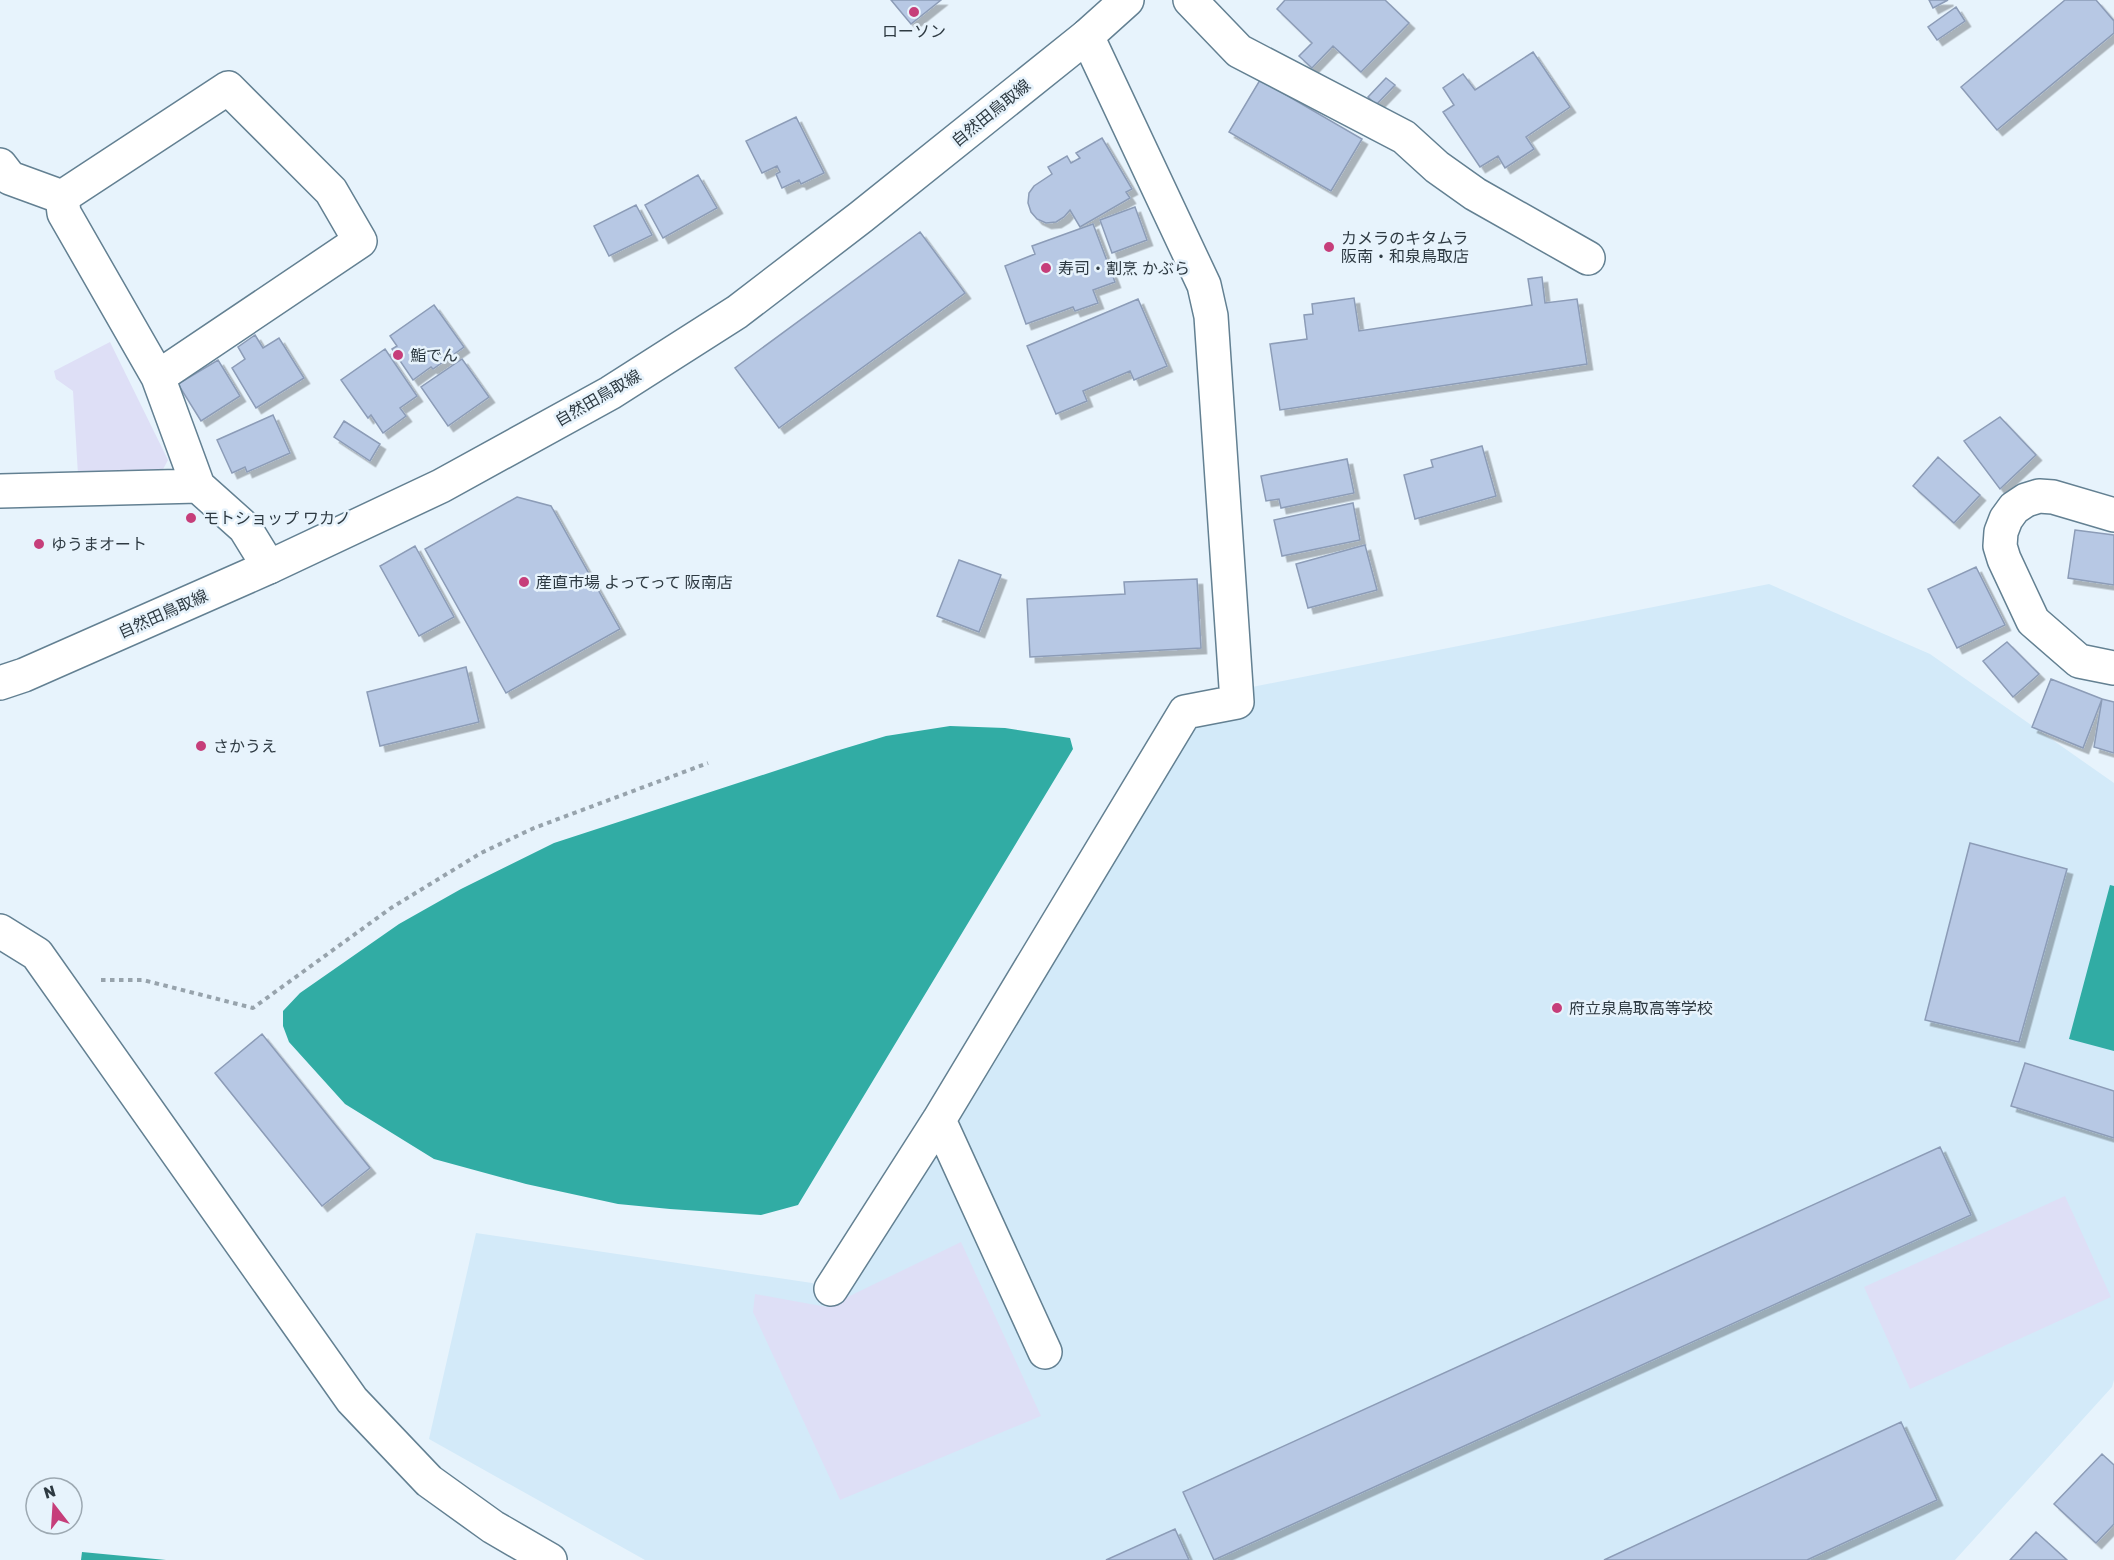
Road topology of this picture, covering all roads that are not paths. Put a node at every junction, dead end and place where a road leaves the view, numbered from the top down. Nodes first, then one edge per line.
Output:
1 (1127, 0) edge
2 (1190, 0) edge
3 (1087, 36) junction
4 (0, 165) edge
5 (62, 198) junction
6 (1588, 258) dead end
7 (158, 377) junction
8 (198, 486) junction
9 (0, 491) edge
10 (2114, 516) edge
11 (269, 567) junction
12 (2114, 668) edge
13 (0, 683) edge
14 (0, 931) edge
15 (939, 1120) junction
16 (831, 1289) dead end
17 (1045, 1352) dead end
18 (550, 1560) edge

1 - 3 street, 自然田鳥取線
2 - 6 street
3 - 11 street, 自然田鳥取線
3 - 15 street
4 - 5 street
5 - 7 street
5 - 7 street
7 - 8 street
8 - 9 street
8 - 11 street
10 - 12 street
11 - 13 street, 自然田鳥取線
14 - 18 street
15 - 16 street
15 - 17 street

